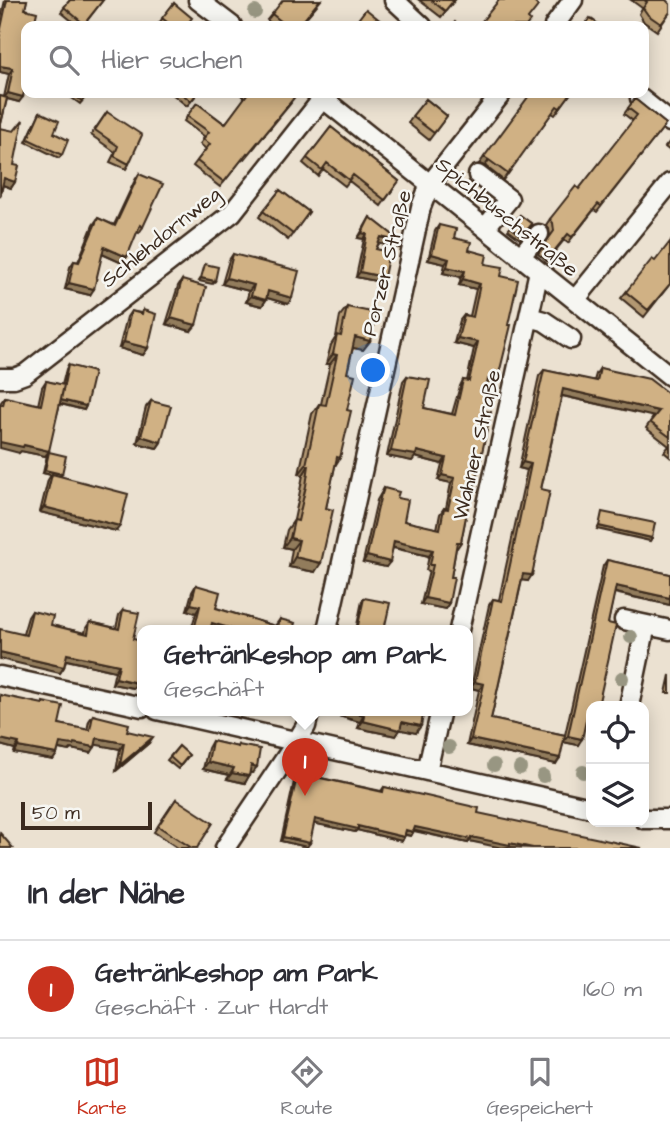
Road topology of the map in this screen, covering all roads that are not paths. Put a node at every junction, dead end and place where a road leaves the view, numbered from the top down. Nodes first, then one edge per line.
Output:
1 (394, 0) edge
2 (573, 0) edge
3 (208, 3) edge
4 (227, 21) edge
5 (417, 21) edge
6 (558, 21) edge
7 (318, 98) edge
8 (322, 98) edge
9 (498, 98) edge
10 (640, 98) dead end
11 (670, 122) edge
12 (478, 175) dead end
13 (670, 183) edge
14 (430, 184) junction
15 (485, 229) junction
16 (539, 234) dead end
17 (520, 257) junction
18 (539, 271) junction
19 (575, 300) junction
20 (529, 317) junction
21 (571, 339) dead end
22 (670, 376) edge
23 (0, 378) edge
24 (624, 620) dead end
25 (328, 625) edge
26 (460, 625) edge
27 (646, 625) junction
28 (670, 630) edge
29 (0, 676) edge
30 (630, 701) edge
31 (137, 706) edge
32 (184, 716) edge
33 (308, 716) edge
34 (440, 716) edge
35 (297, 741) junction
36 (427, 771) junction
37 (586, 807) edge
38 (649, 819) edge
39 (670, 819) edge
40 (225, 848) edge

1 - 5 street
2 - 6 street
3 - 4 street
7 - 23 street, Schlehdornweg
8 - 14 street, Spichbuschstraße
9 - 14 street, Porzer Straße
10 - 11 street
12 - 15 street
13 - 19 street
14 - 15 street, Spichbuschstraße
14 - 25 street, Porzer Straße
15 - 17 street, Spichbuschstraße
16 - 17 street
17 - 18 street, Spichbuschstraße
18 - 19 street, Spichbuschstraße
18 - 20 street, Wahner Straße
19 - 22 street, Spichbuschstraße
20 - 21 street
20 - 26 street, Wahner Straße
24 - 27 street
27 - 28 street
27 - 30 street
29 - 31 street
32 - 35 street
33 - 35 street
34 - 36 street
35 - 36 street
35 - 40 street
36 - 37 street
38 - 39 street

